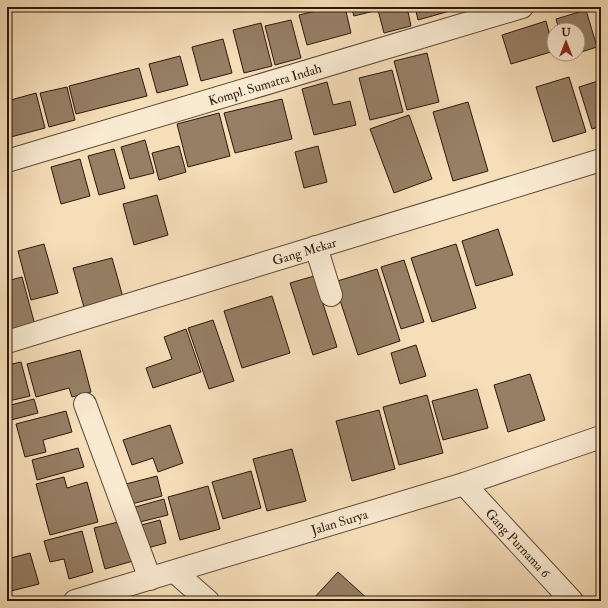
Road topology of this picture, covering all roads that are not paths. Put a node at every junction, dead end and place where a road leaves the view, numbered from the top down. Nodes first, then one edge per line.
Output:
1 (522, 7) edge
2 (601, 160) edge
3 (7, 161) edge
4 (316, 247) junction
5 (331, 295) dead end
6 (7, 342) edge
7 (85, 404) dead end
8 (601, 437) edge
9 (464, 484) junction
10 (176, 572) junction
11 (150, 579) junction
12 (76, 601) edge
13 (208, 601) edge
14 (572, 601) edge

1 - 3 street, Kompl. Sumatra Indah
2 - 4 street, Gang Mekar
4 - 5 street
4 - 6 street, Gang Mekar
7 - 11 street
8 - 9 street, Jalan Surya
9 - 10 street, Jalan Surya
9 - 14 street, Gang Purnama 6
10 - 11 street, Jalan Surya
10 - 13 street
11 - 12 street, Jalan Surya

